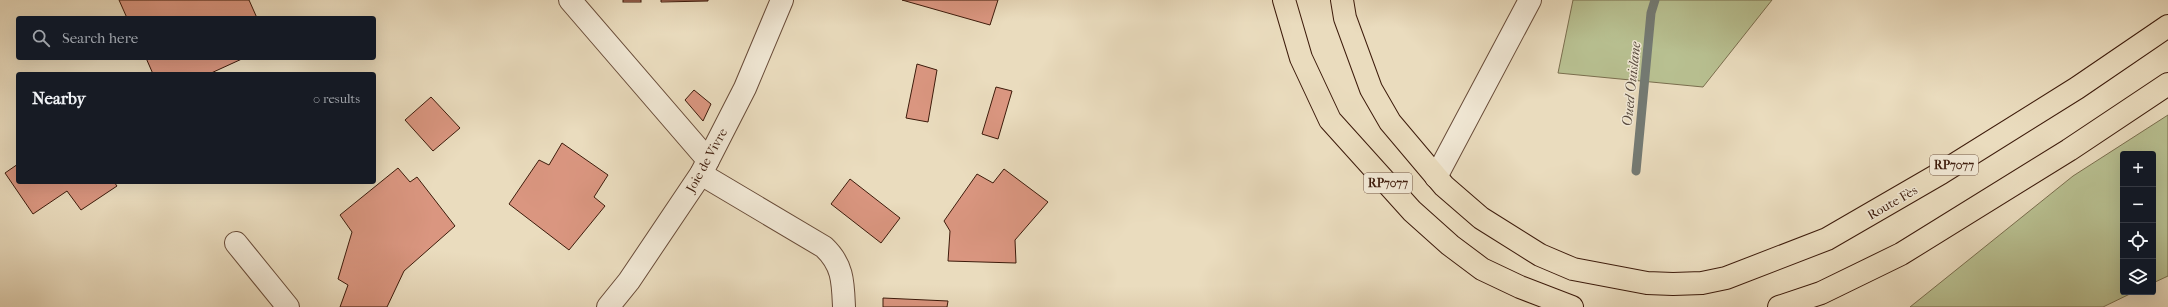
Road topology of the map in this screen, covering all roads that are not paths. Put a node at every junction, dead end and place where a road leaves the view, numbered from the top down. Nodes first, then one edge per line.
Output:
1 (570, 0) edge
2 (782, 0) edge
3 (1284, 0) edge
4 (1342, 0) edge
5 (1530, 0) edge
6 (2168, 26) edge
7 (2168, 84) edge
8 (704, 167) junction
9 (1436, 177) junction
10 (236, 243) dead end
11 (1567, 306) edge
12 (288, 307) edge
13 (608, 307) edge
14 (844, 307) edge
15 (1778, 307) edge

1 - 8 street
2 - 8 street, Joie de Vivre
3 - 11 main road, RP7077
4 - 9 main road, RP7077
5 - 9 street
6 - 9 main road, Route Fès / RP7077
7 - 15 main road
8 - 13 street, Joie de Vivre
8 - 14 street
10 - 12 street

